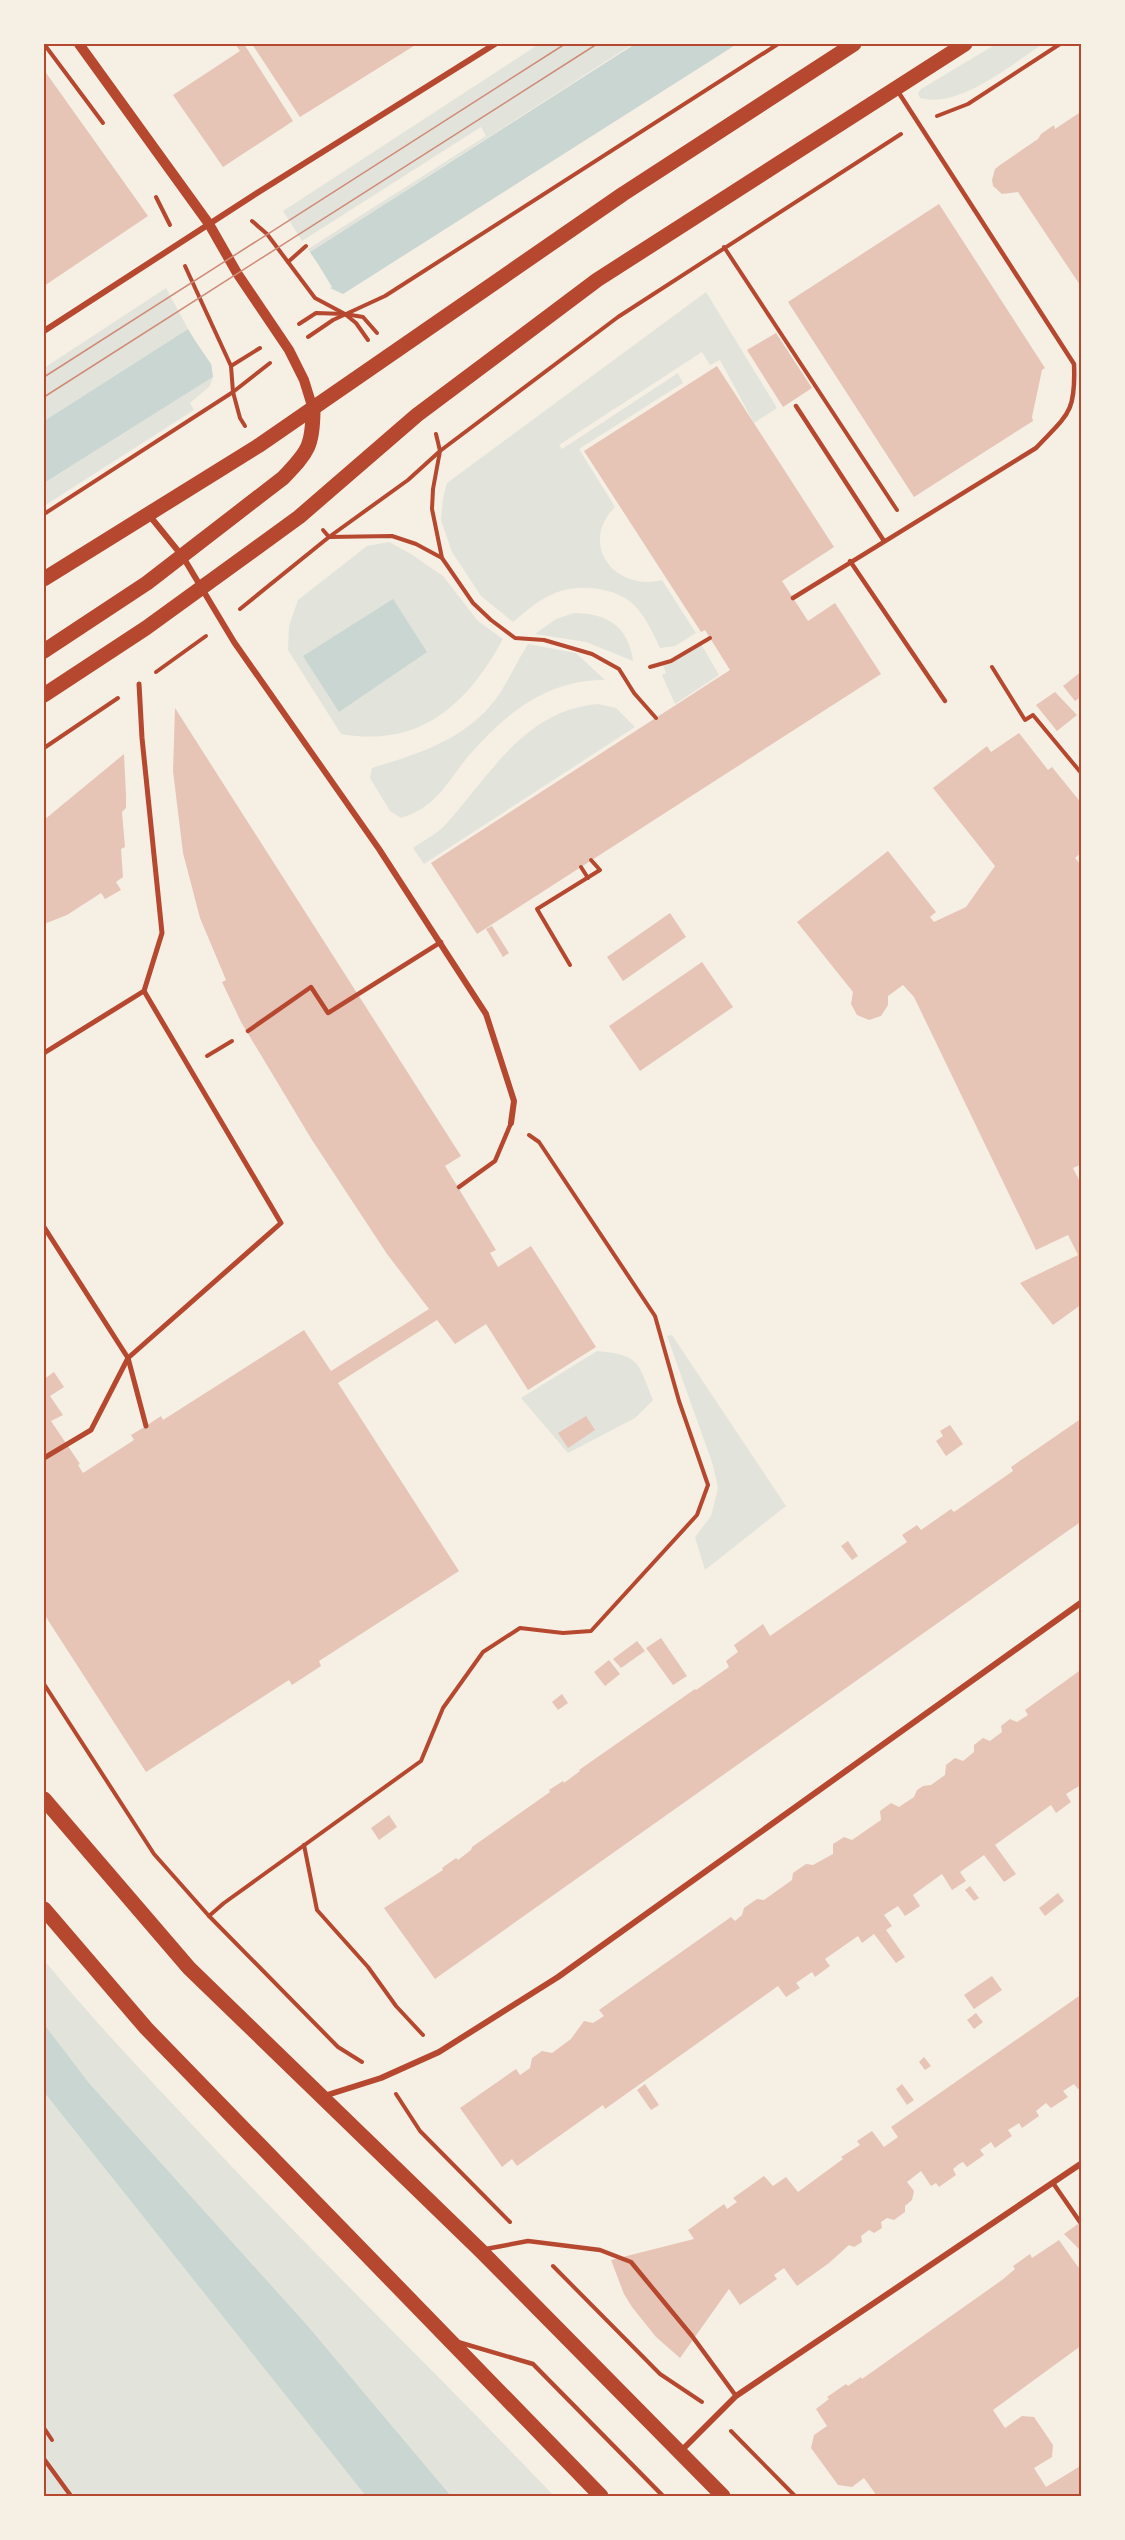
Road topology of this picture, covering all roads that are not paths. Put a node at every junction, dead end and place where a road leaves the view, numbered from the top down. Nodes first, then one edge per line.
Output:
1 (82, 44) edge
2 (495, 44) edge
3 (854, 44) edge
4 (965, 44) edge
5 (895, 87) junction
6 (209, 224) junction
7 (44, 331) edge
8 (1075, 393) junction
9 (1082, 393) edge
10 (796, 406) dead end
11 (313, 409) junction
12 (147, 513) junction
13 (884, 541) junction
14 (183, 558) junction
15 (850, 561) junction
16 (44, 579) edge
17 (203, 588) junction
18 (793, 598) dead end
19 (44, 651) edge
20 (139, 684) road end
21 (44, 695) edge
22 (945, 701) dead end
23 (441, 942) junction
24 (144, 991) junction
25 (248, 1031) road end
26 (44, 1053) edge
27 (511, 1123) joint
28 (459, 1187) dead end
29 (44, 1227) edge
30 (128, 1358) junction
31 (146, 1426) dead end
32 (44, 1458) edge
33 (1082, 1602) edge
34 (44, 1799) edge
35 (44, 1909) edge
36 (321, 2097) junction
37 (1082, 2163) edge
38 (1053, 2183) junction
39 (1080, 2222) dead end
40 (480, 2250) junction
41 (450, 2340) junction
42 (736, 2396) junction
43 (680, 2453) junction
44 (44, 2459) edge
45 (71, 2496) edge
46 (601, 2496) edge
47 (663, 2496) edge
48 (723, 2496) edge

1 - 6 street
2 - 6 street
3 - 11 main road
4 - 5 main road
5 - 8 lane
5 - 17 main road
6 - 7 street
6 - 11 street
8 - 9 lane
8 - 13 lane
10 - 13 lane
11 - 12 main road
11 - 14 main road
12 - 14 street
12 - 16 main road
13 - 15 lane
14 - 17 street
14 - 19 main road
15 - 18 lane
15 - 22 lane
17 - 21 main road
17 - 23 street
20 - 24 street
23 - 25 lane
23 - 27 street
24 - 26 street
24 - 30 street
27 - 28 lane
29 - 30 street
30 - 31 street
30 - 32 street
33 - 36 street
34 - 36 main road
35 - 41 main road
36 - 40 main road
37 - 38 street
38 - 39 lane
38 - 42 street
40 - 42 lane
40 - 43 main road
41 - 46 main road
41 - 47 lane
42 - 43 street
43 - 48 main road
44 - 45 lane

